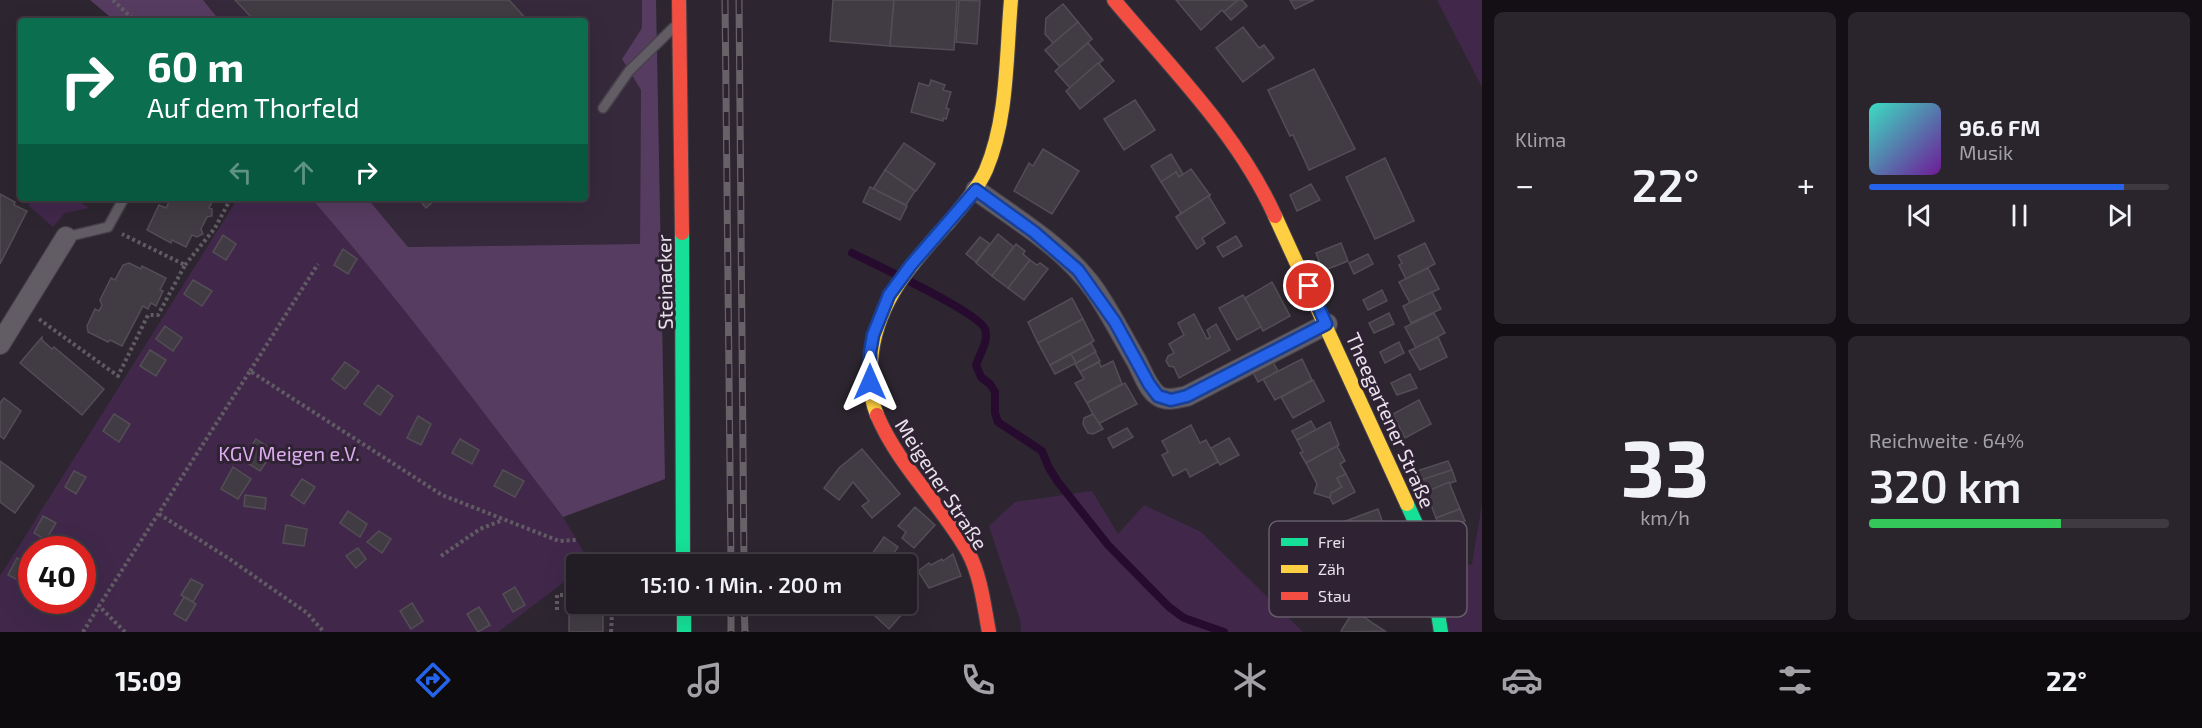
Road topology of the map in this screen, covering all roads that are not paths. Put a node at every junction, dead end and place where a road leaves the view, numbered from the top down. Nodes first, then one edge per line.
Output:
1 (679, 0) edge
2 (1011, 0) edge
3 (1114, 0) edge
4 (680, 21) junction
5 (603, 108) dead end
6 (976, 190) junction
7 (122, 201) edge
8 (66, 237) joint
9 (1326, 324) junction
10 (0, 344) edge
11 (1415, 521) edge
12 (683, 554) edge
13 (684, 614) edge
14 (1439, 617) edge
15 (684, 632) edge
16 (989, 632) edge
17 (1441, 632) edge

1 - 4 street, Steinacker
2 - 6 street, Meigener Straße
3 - 9 street, Theegartener Straße
4 - 5 lane
4 - 12 street, Steinacker
6 - 9 street
6 - 16 street, Meigener Straße
7 - 8 lane
8 - 10 street
9 - 11 street, Theegartener Straße
13 - 15 street
14 - 17 street, Theegartener Straße

